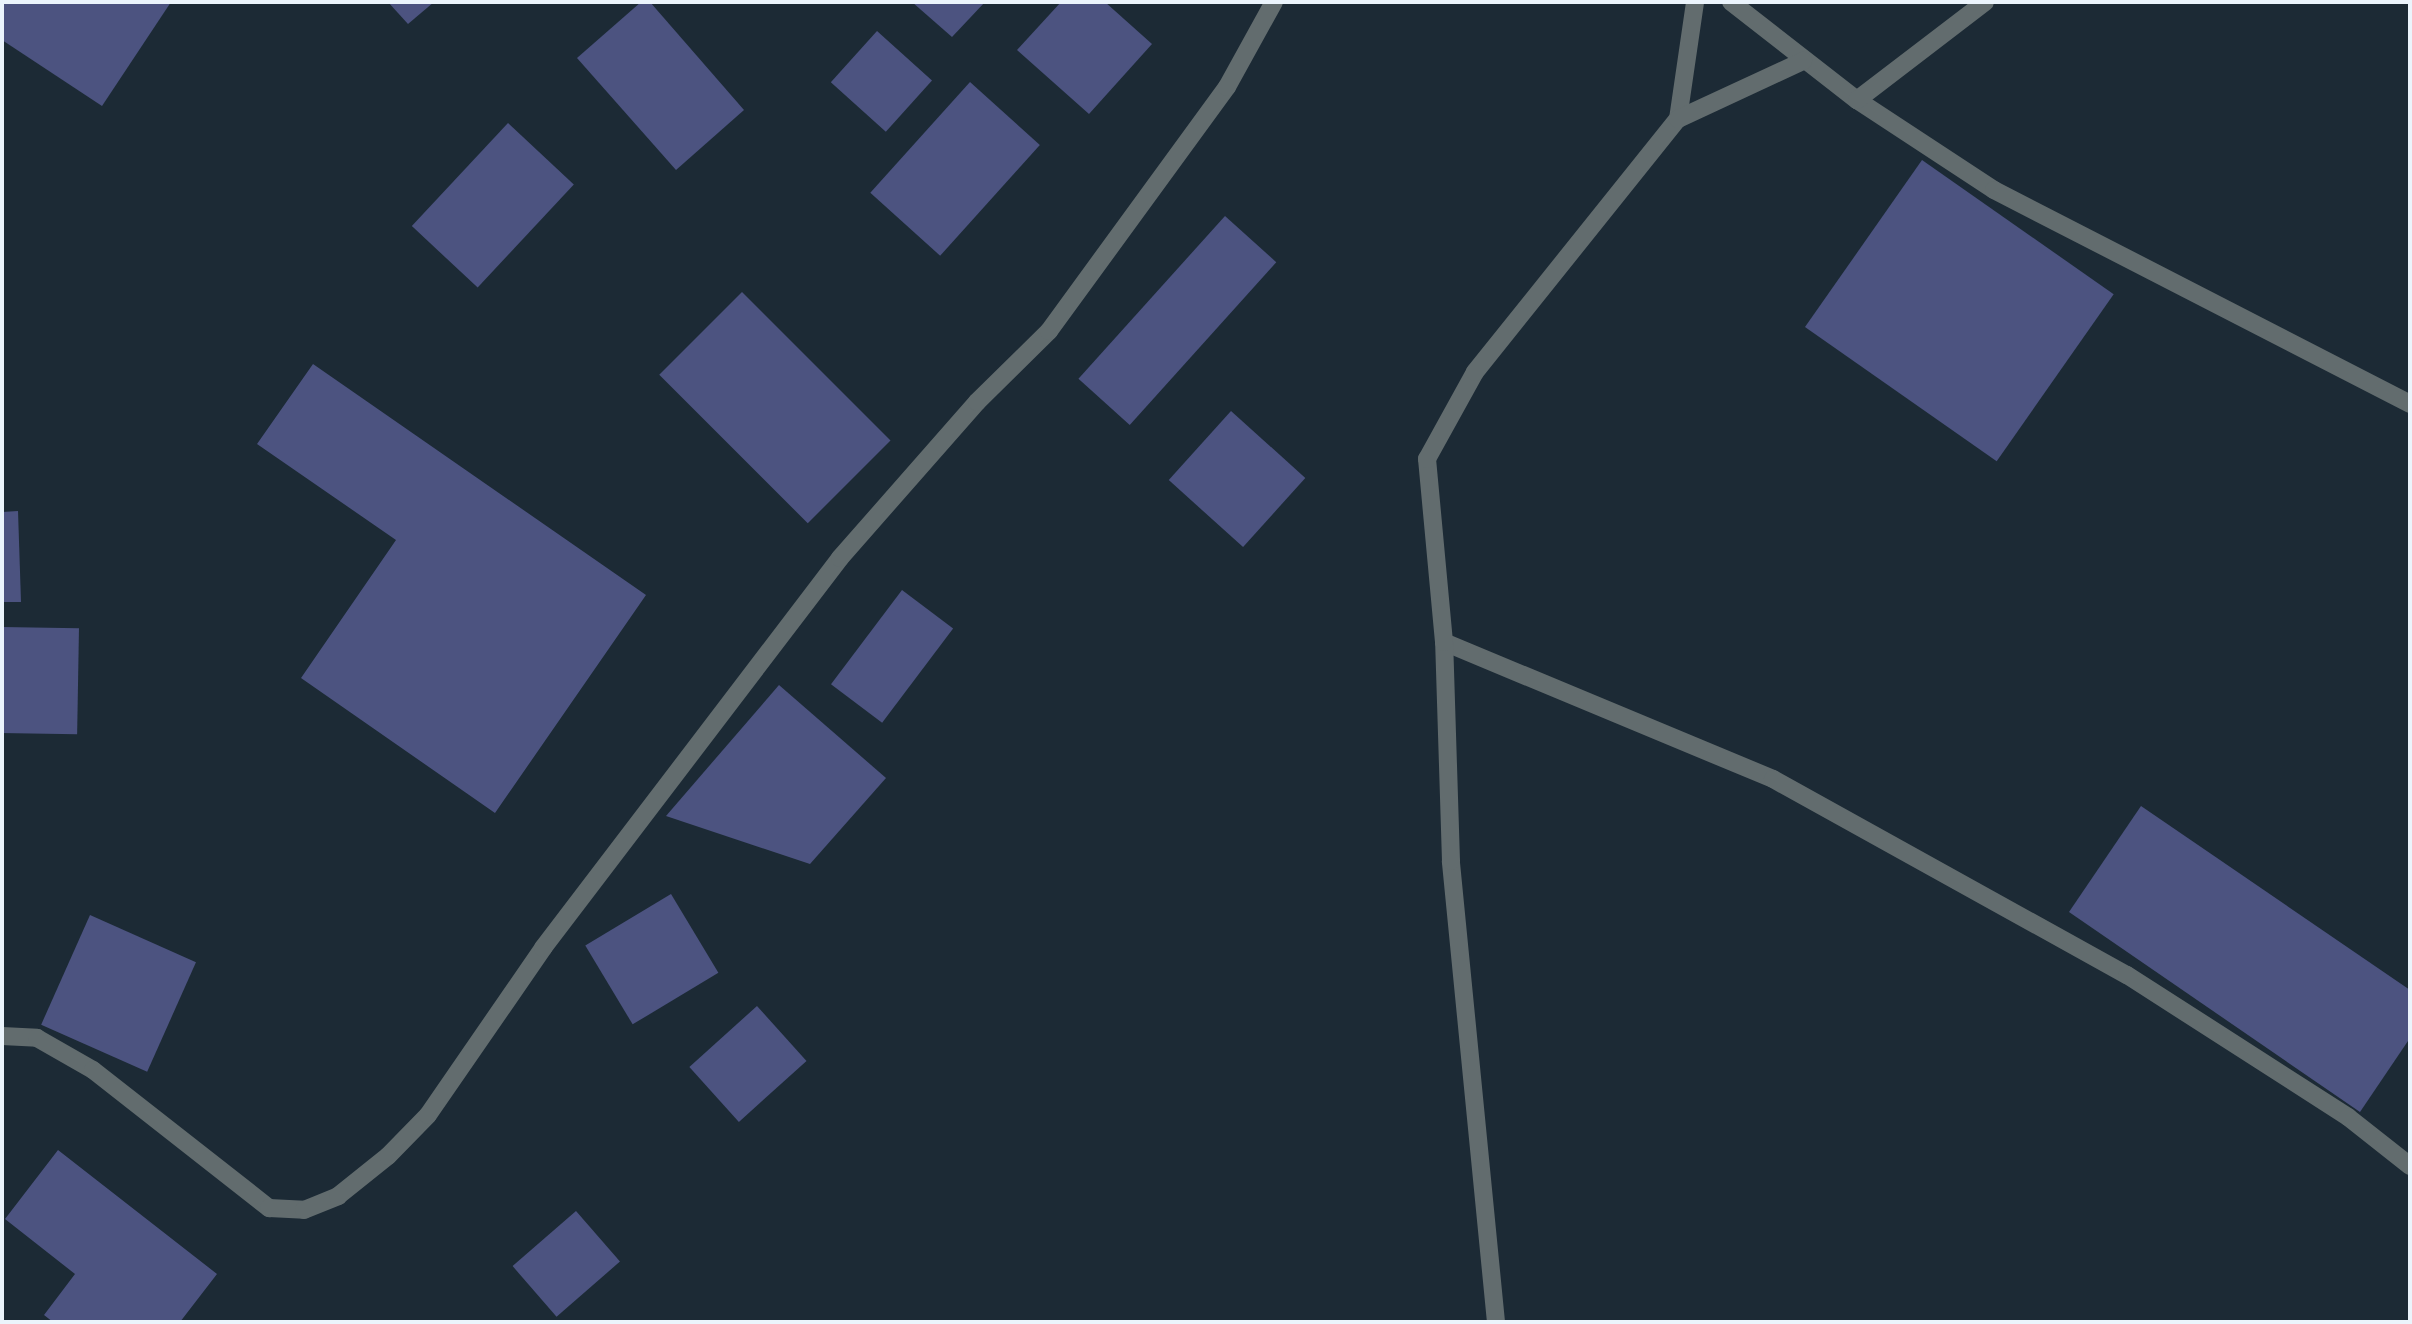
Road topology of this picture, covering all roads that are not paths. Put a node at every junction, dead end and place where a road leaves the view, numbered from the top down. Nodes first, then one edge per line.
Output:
1 (1274, 2) edge
2 (1695, 2) edge
3 (1731, 2) edge
4 (1985, 2) edge
5 (1803, 61) junction
6 (1857, 100) junction
7 (1678, 119) junction
8 (2410, 404) edge
9 (1444, 642) junction
10 (2, 1036) edge
11 (2410, 1166) edge
12 (1496, 1322) edge

1 - 10 street
2 - 7 street
3 - 5 street
4 - 6 street
5 - 6 street
5 - 7 street
6 - 8 street
7 - 9 street
9 - 11 street
9 - 12 street

